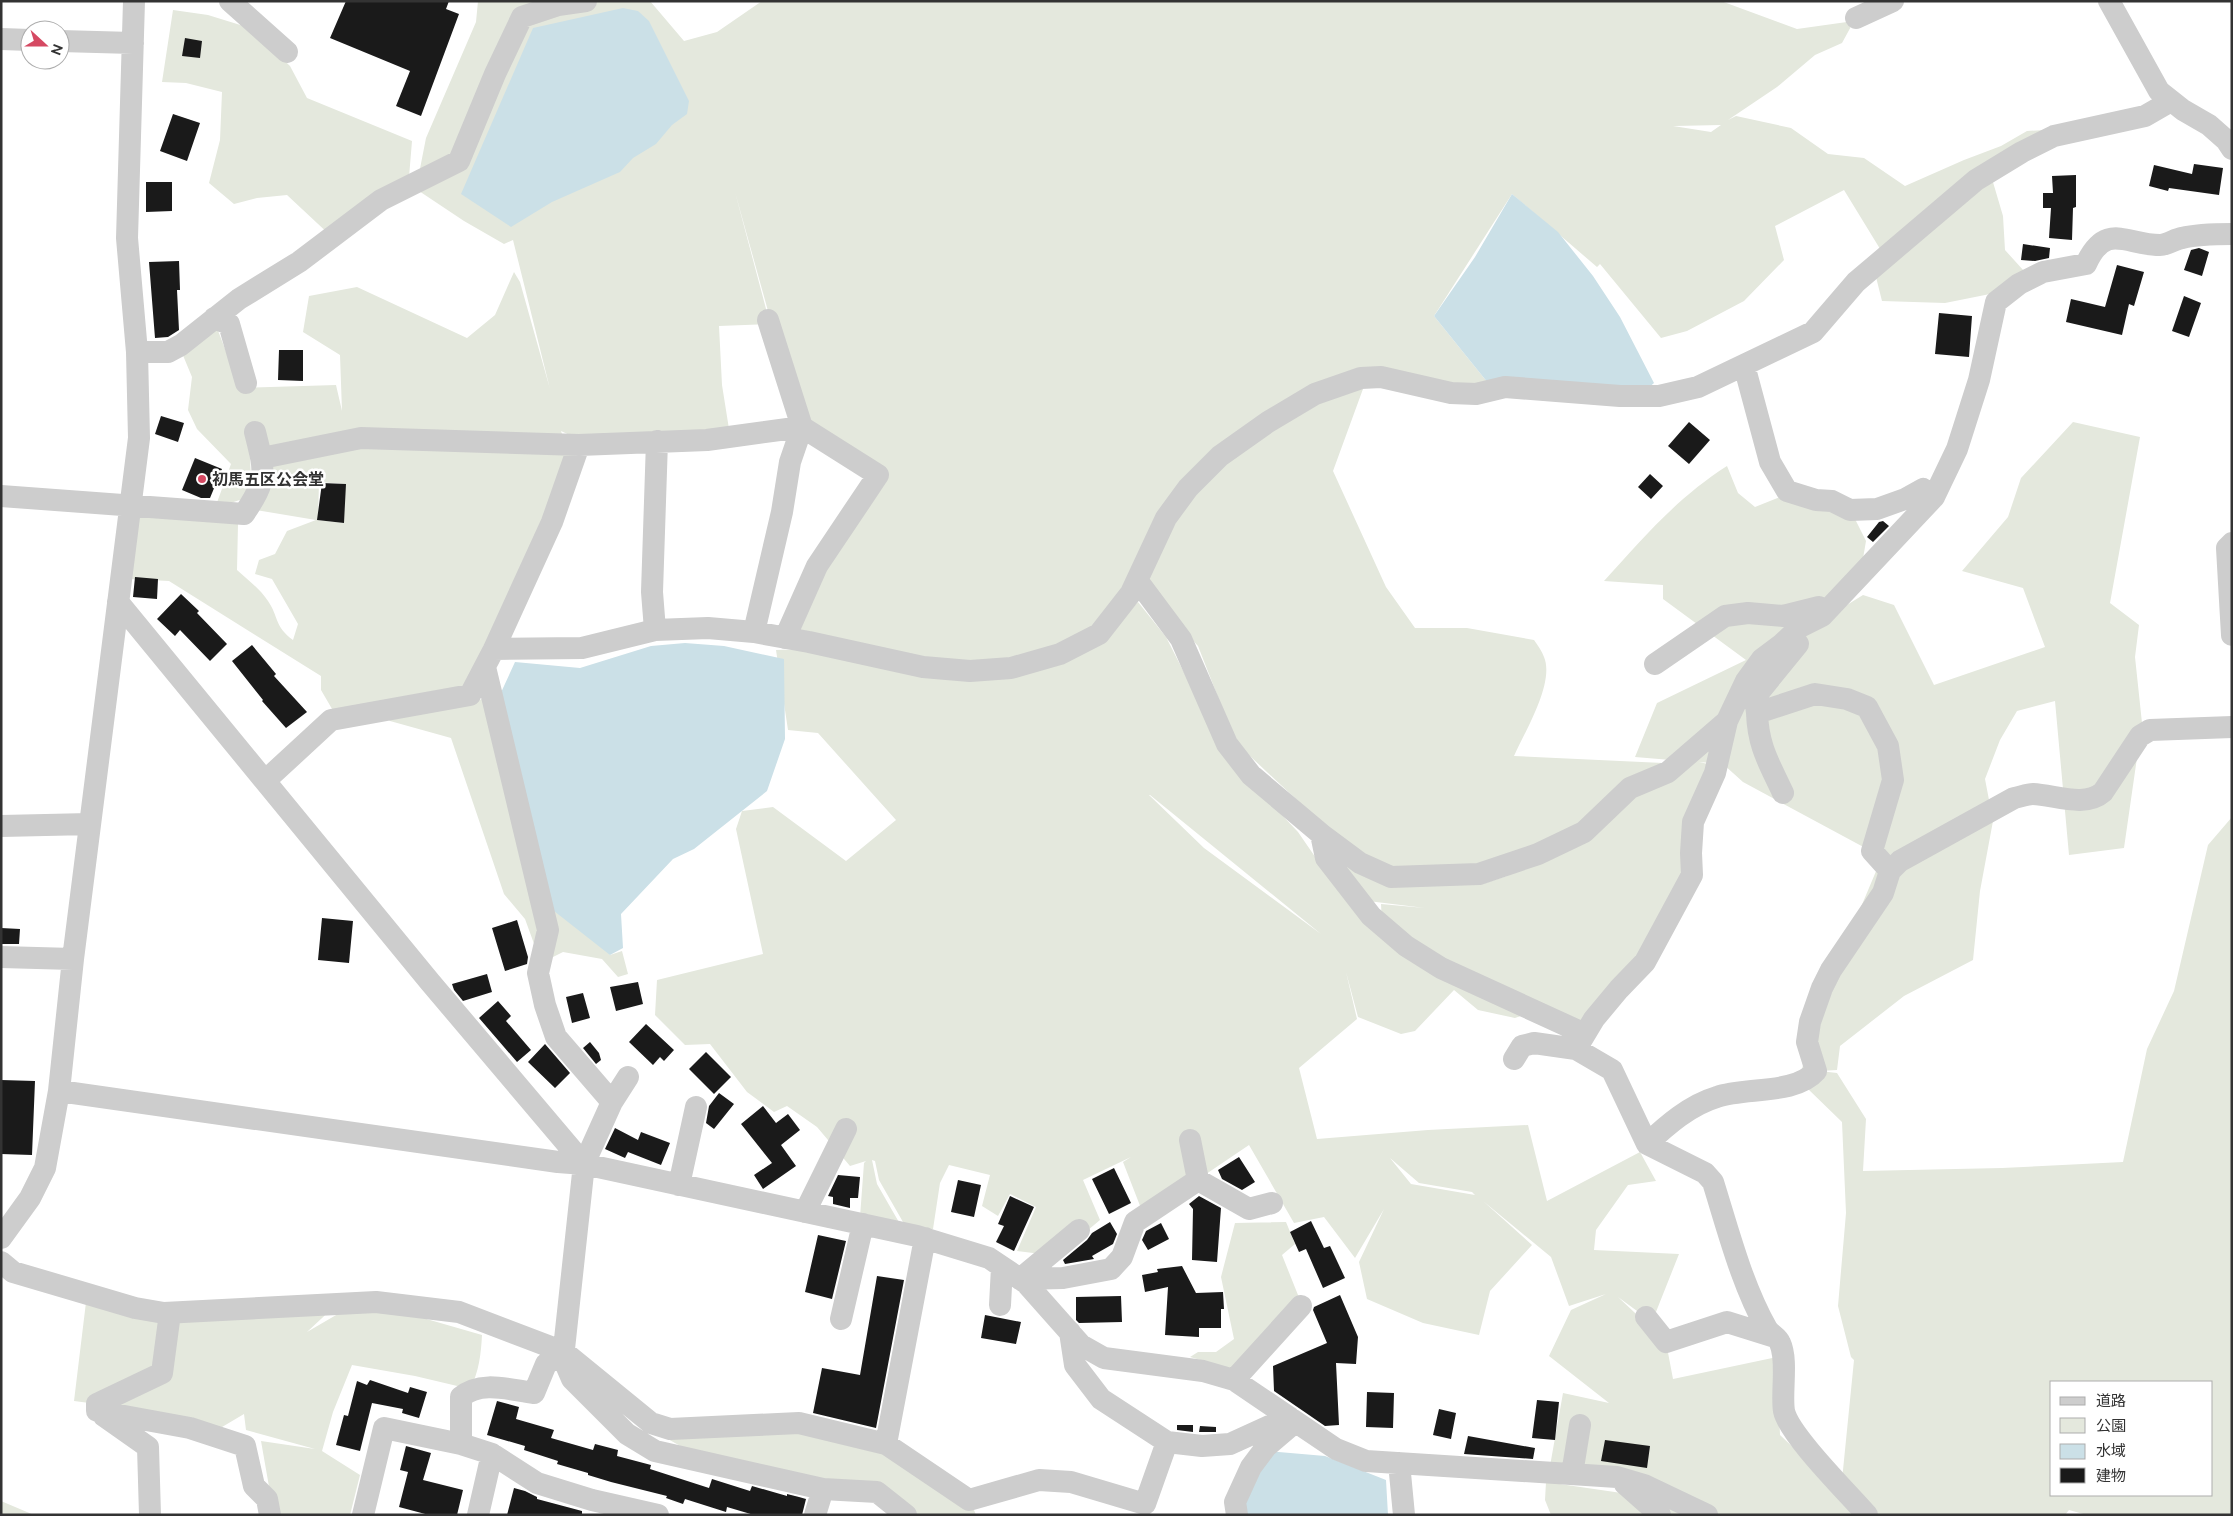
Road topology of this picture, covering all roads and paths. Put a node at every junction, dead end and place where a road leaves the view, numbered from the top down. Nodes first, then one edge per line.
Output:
1 (134, 1) edge
2 (230, 1) edge
3 (586, 1) edge
4 (1892, 1) edge
5 (2109, 1) edge
6 (1856, 18) dead end
7 (1, 39) edge
8 (20, 40) edge
9 (70, 41) edge
10 (133, 44) junction
11 (287, 52) dead end
12 (2171, 101) junction
13 (2232, 150) edge
14 (2232, 234) edge
15 (214, 318) junction
16 (768, 320) dead end
17 (137, 352) junction
18 (1744, 365) junction
19 (246, 383) dead end
20 (802, 427) junction
21 (255, 432) dead end
22 (657, 441) junction
23 (579, 445) junction
24 (262, 458) junction
25 (1, 496) edge
26 (1934, 497) junction
27 (129, 506) junction
28 (2232, 543) edge
29 (1137, 580) junction
30 (118, 602) junction
31 (1834, 603) junction
32 (1819, 619) junction
33 (655, 630) junction
34 (754, 632) junction
35 (2232, 635) edge
36 (785, 638) junction
37 (489, 658) junction
38 (1654, 664) dead end
39 (1758, 712) junction
40 (1727, 721) junction
41 (2232, 727) edge
42 (266, 780) junction
43 (1783, 793) dead end
44 (90, 824) junction
45 (1, 826) edge
46 (1321, 834) junction
47 (1890, 871) junction
48 (1, 957) edge
49 (73, 959) junction
50 (1580, 1041) junction
51 (1514, 1059) dead end
52 (628, 1077) dead end
53 (59, 1091) junction
54 (612, 1102) junction
55 (696, 1107) dead end
56 (846, 1129) dead end
57 (1190, 1140) dead end
58 (1647, 1144) junction
59 (584, 1164) junction
60 (1198, 1180) junction
61 (679, 1185) junction
62 (1272, 1203) dead end
63 (805, 1212) junction
64 (863, 1224) junction
65 (1079, 1230) dead end
66 (1, 1238) edge
67 (925, 1238) junction
68 (1, 1262) edge
69 (1011, 1273) junction
70 (1000, 1305) dead end
71 (1301, 1306) dead end
72 (170, 1312) junction
73 (1646, 1318) dead end
74 (842, 1319) dead end
75 (1070, 1332) junction
76 (1775, 1337) junction
77 (564, 1352) junction
78 (1234, 1380) junction
79 (97, 1411) junction
80 (1292, 1419) junction
81 (1580, 1425) dead end
82 (1167, 1442) junction
83 (461, 1444) junction
84 (886, 1444) junction
85 (492, 1454) junction
86 (1399, 1464) junction
87 (1572, 1474) junction
88 (1617, 1477) junction
89 (823, 1489) junction
90 (591, 1508) edge
91 (1144, 1510) edge
92 (150, 1515) edge
93 (270, 1515) edge
94 (363, 1515) edge
95 (478, 1515) edge
96 (658, 1515) edge
97 (816, 1515) edge
98 (906, 1515) edge
99 (1237, 1515) edge
100 (1404, 1515) edge
101 (1660, 1515) edge
102 (1707, 1515) edge
103 (1868, 1515) edge

1 - 10 street
2 - 11 street
3 - 15 street
4 - 6 street
5 - 12 street
7 - 8 street
9 - 10 street
10 - 17 street
12 - 13 street
12 - 18 street
14 - 26 street
15 - 17 street
15 - 19 street
16 - 20 street
17 - 27 street
18 - 26 street
18 - 29 street
20 - 22 street
20 - 34 street
20 - 36 street
21 - 24 street
22 - 23 street
22 - 33 street
23 - 24 street
23 - 37 street
24 - 27 street
25 - 27 street
26 - 31 street
27 - 30 street
28 - 35 street
29 - 36 street
29 - 46 street
30 - 42 street
30 - 44 street
31 - 32 street
31 - 38 street
32 - 39 street
32 - 40 street
33 - 34 street
33 - 37 street
34 - 36 street
37 - 42 street
37 - 54 street
39 - 43 street
39 - 47 street
40 - 46 street
40 - 50 street
41 - 47 street
42 - 59 street
44 - 45 street
44 - 49 street
46 - 50 street
47 - 58 street
48 - 49 street
49 - 53 street
50 - 51 street
50 - 58 street
52 - 54 street
53 - 59 street
53 - 66 street
54 - 59 street
55 - 61 street
56 - 63 street
57 - 60 street
58 - 76 street
59 - 61 street
59 - 77 street
60 - 62 street
60 - 69 street
61 - 63 street
63 - 64 street
64 - 67 street
64 - 74 street
65 - 69 street
67 - 69 street
67 - 84 street
68 - 72 street
69 - 70 street
69 - 75 street
71 - 78 street
72 - 77 street
72 - 79 street
73 - 76 street
75 - 78 street
75 - 82 street
76 - 103 street
77 - 83 street
77 - 84 street
77 - 89 street
78 - 80 street
79 - 92 street
79 - 93 street
80 - 82 street
80 - 86 street
80 - 99 street
81 - 87 street
82 - 91 street
83 - 85 street
83 - 94 street
84 - 91 street
85 - 90 street
85 - 95 street
86 - 87 street
86 - 100 street
87 - 88 street
88 - 101 street
88 - 102 street
89 - 97 street
89 - 98 street
90 - 96 street

